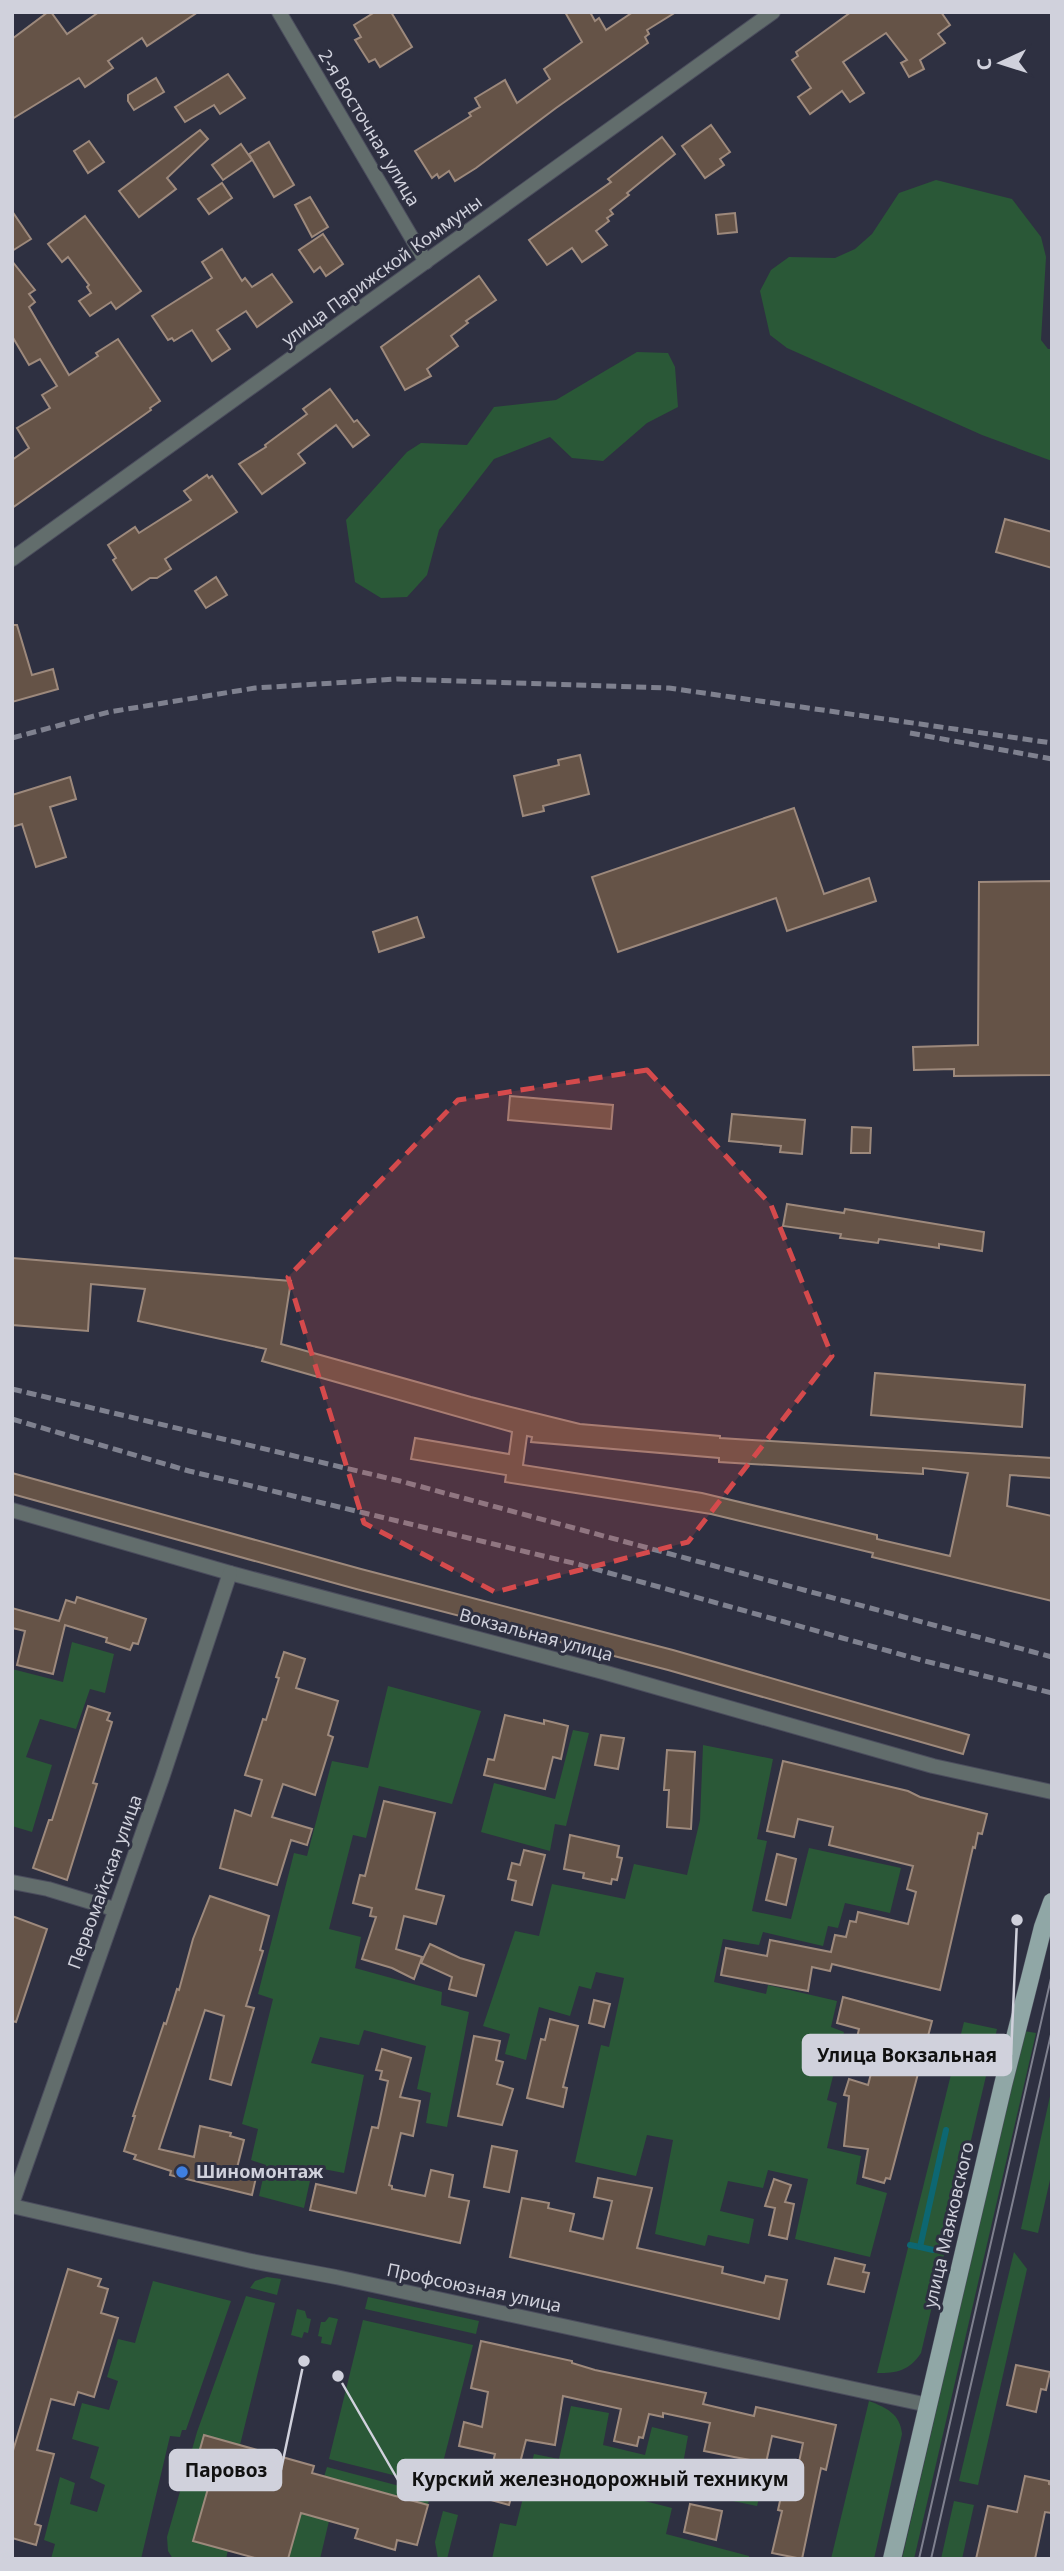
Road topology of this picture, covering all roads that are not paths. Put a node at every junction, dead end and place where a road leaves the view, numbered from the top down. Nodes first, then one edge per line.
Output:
1 (279, 12) edge
2 (773, 12) edge
3 (426, 262) junction
4 (12, 559) edge
5 (12, 1510) edge
6 (230, 1573) junction
7 (1049, 1792) edge
8 (12, 1882) edge
9 (1052, 1902) edge
10 (114, 1909) junction
11 (12, 2205) edge
12 (928, 2405) junction
13 (892, 2559) edge

1 - 3 street, 2-я Восточная улица
2 - 3 street, улица Парижской Коммуны
3 - 4 street, улица Парижской Коммуны
5 - 6 street, Вокзальная улица
6 - 7 street, Вокзальная улица
6 - 10 street, Первомайская улица
8 - 10 street
9 - 12 main road, улица Маяковского
10 - 11 street, Первомайская улица
11 - 12 street, Профсоюзная улица
12 - 13 main road, улица Маяковского

